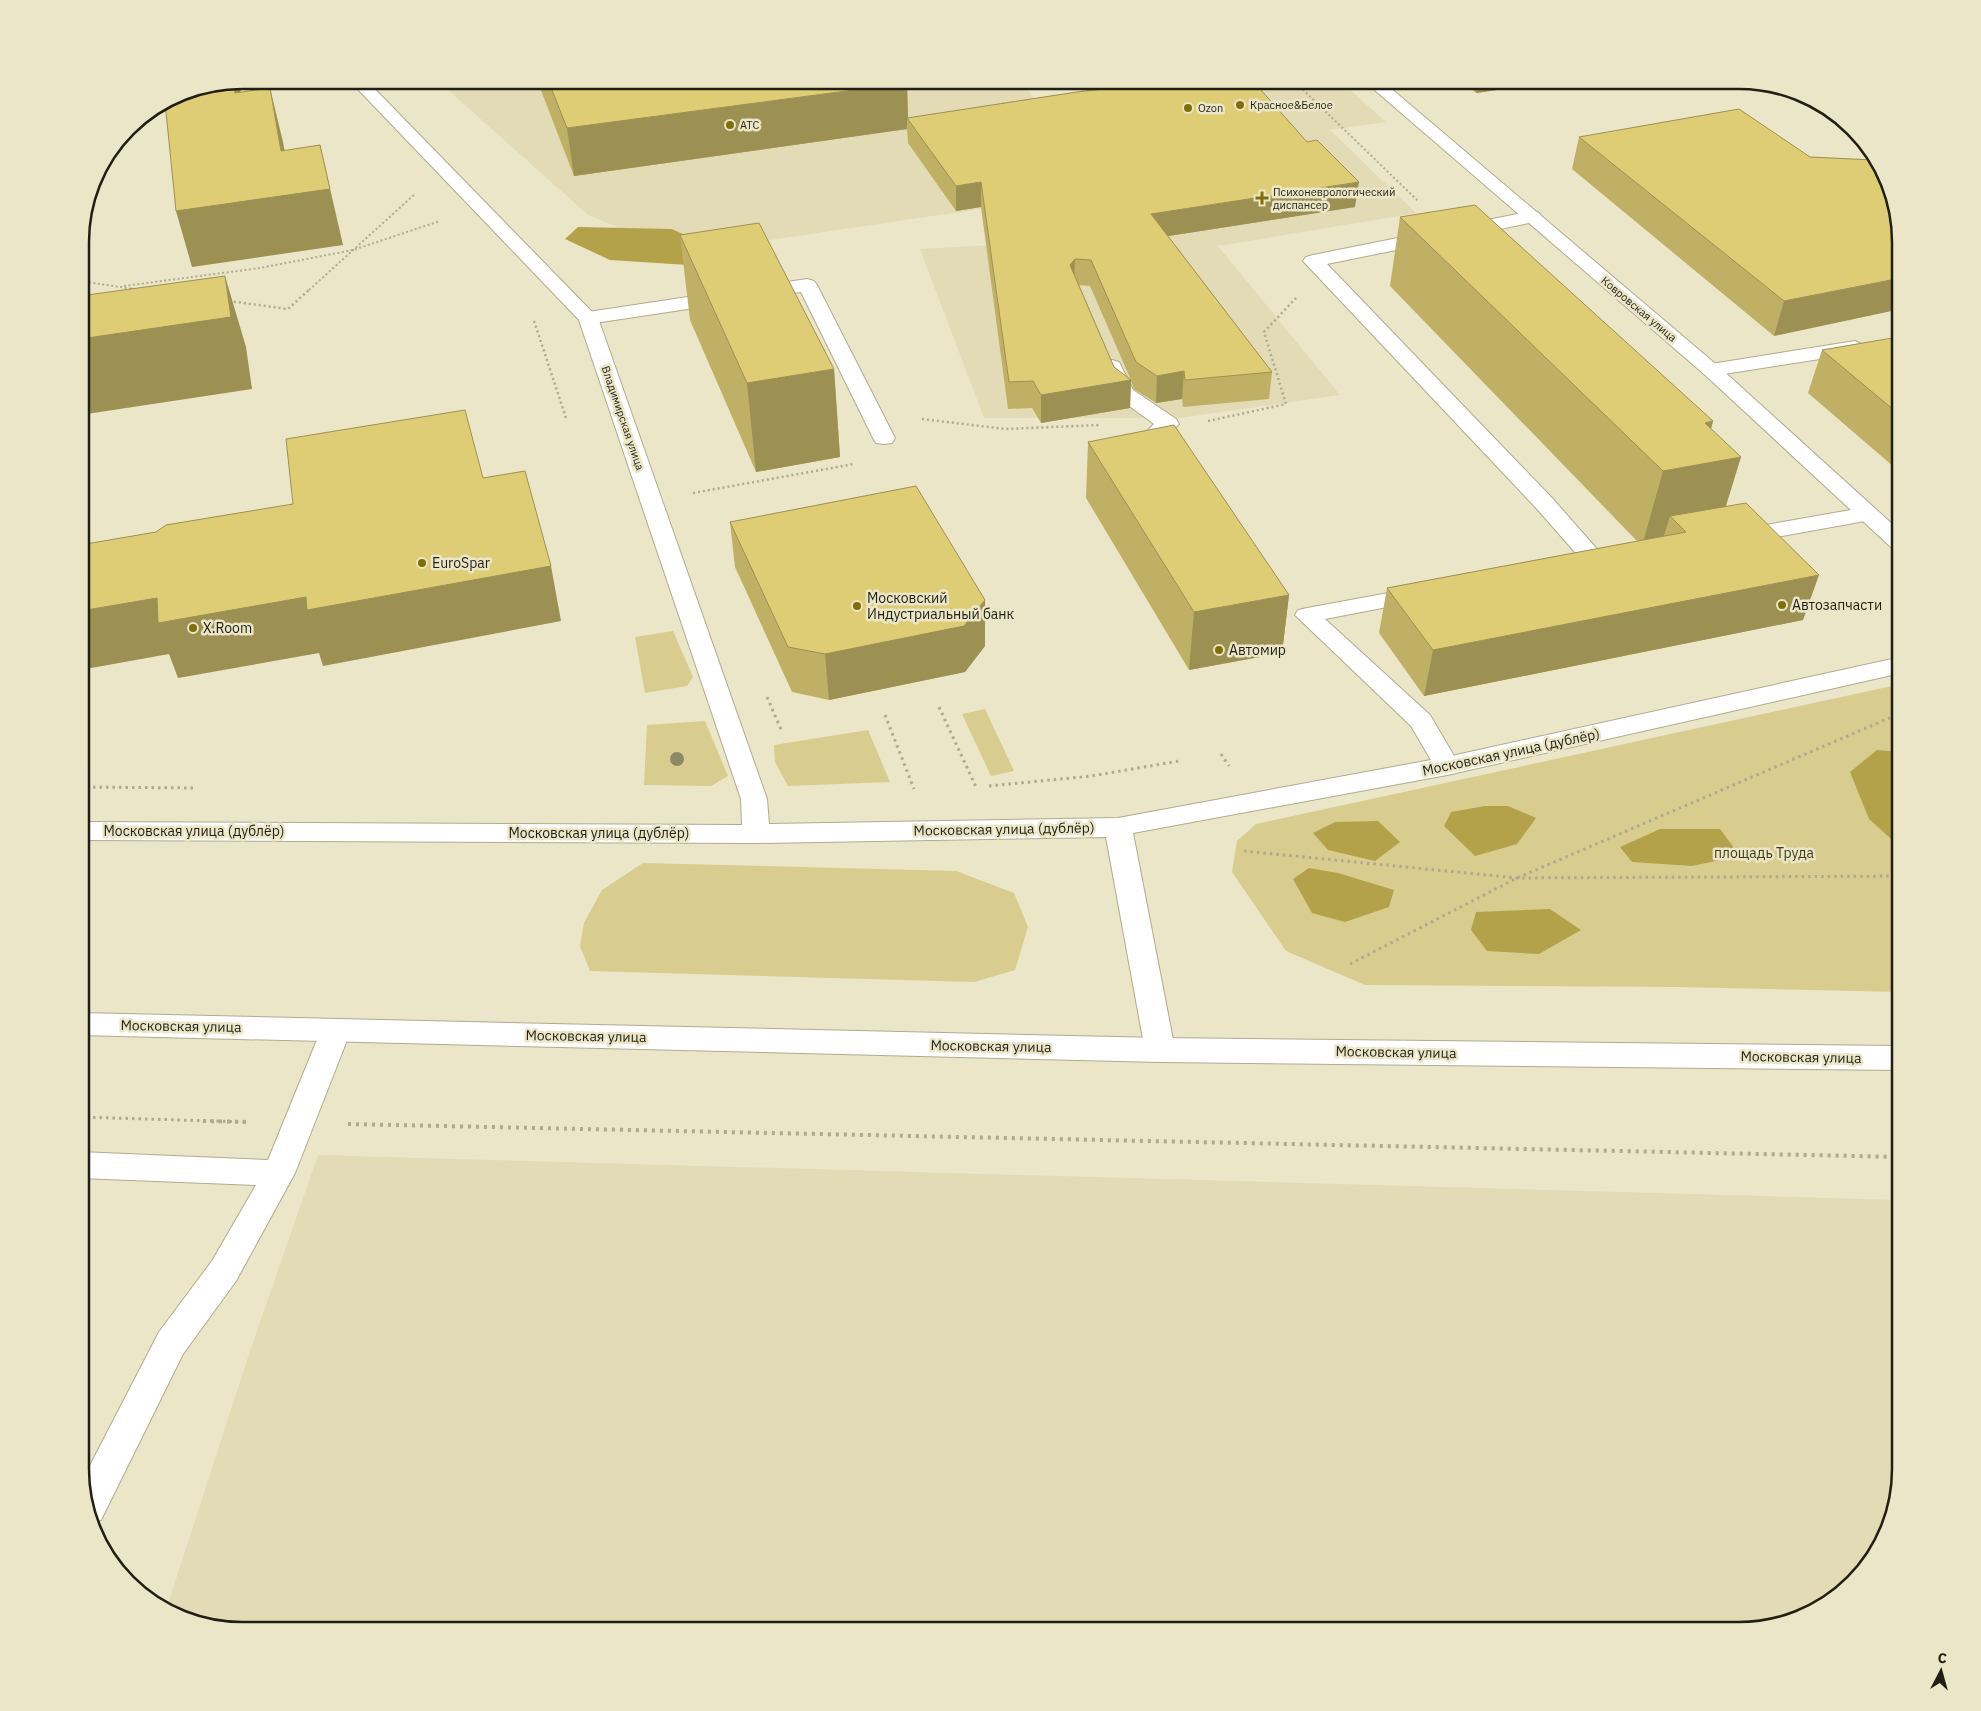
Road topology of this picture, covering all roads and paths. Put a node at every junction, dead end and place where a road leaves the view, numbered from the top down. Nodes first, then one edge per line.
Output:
1 (366, 89) edge
2 (1104, 89) edge
3 (1302, 89) edge
4 (1382, 89) edge
5 (1001, 105) edge
6 (420, 190) dead end
7 (1532, 217) junction
8 (446, 219) dead end
9 (1451, 233) junction
10 (353, 250) junction
11 (1322, 271) junction
12 (89, 282) edge
13 (118, 287) junction
14 (137, 290) edge
15 (222, 300) edge
16 (588, 318) junction
17 (1106, 351) edge
18 (1892, 362) edge
19 (1711, 370) junction
20 (871, 412) junction
21 (1163, 428) junction
22 (884, 438) joint
23 (1185, 472) edge
24 (692, 493) dead end
25 (1868, 514) junction
26 (1892, 536) edge
27 (1712, 542) edge
28 (1567, 568) edge
29 (1442, 591) edge
30 (1892, 666) edge
31 (939, 707) dead end
32 (885, 715) dead end
33 (1892, 717) edge
34 (1179, 761) dead end
35 (1447, 766) junction
36 (89, 786) edge
37 (976, 787) junction
38 (197, 788) dead end
39 (968, 788) dead end
40 (907, 793) dead end
41 (1118, 827) junction
42 (89, 830) edge
43 (756, 834) junction
44 (1244, 851) dead end
45 (1892, 876) edge
46 (1517, 878) junction
47 (1350, 964) dead end
48 (89, 1024) edge
49 (336, 1030) junction
50 (1160, 1050) junction
51 (1892, 1058) edge
52 (89, 1117) edge
53 (299, 1123) junction
54 (1892, 1157) edge
55 (89, 1165) edge
56 (280, 1173) junction
57 (92, 1500) edge

1 - 16 street, Владимирская улица
2 - 5 path
3 - 9 path
4 - 7 street, Ковровская улица
6 - 10 path
7 - 9 street
7 - 19 street, Ковровская улица
8 - 10 path
9 - 11 street
10 - 13 path
10 - 15 path
11 - 21 path
11 - 28 street
12 - 13 path
13 - 14 path
16 - 20 street
16 - 43 street, Владимирская улица
17 - 21 street
18 - 19 street
19 - 25 street, Ковровская улица
20 - 21 path
20 - 22 street
21 - 23 street
22 - 24 path
25 - 26 street, Ковровская улица
25 - 27 street
29 - 35 street
30 - 35 street, Московская улица (дублёр)
31 - 37 path
32 - 40 path
33 - 46 path
34 - 37 path
35 - 41 street, Московская улица (дублёр)
36 - 38 path
37 - 39 path
41 - 43 street, Московская улица (дублёр)
41 - 50 street
42 - 43 street, Московская улица (дублёр)
44 - 46 path
45 - 46 path
46 - 47 path
48 - 49 street, Московская улица
49 - 50 street, Московская улица
49 - 53 street
50 - 51 street, Московская улица
52 - 53 path
53 - 54 path
53 - 56 street
55 - 56 street
56 - 57 street

